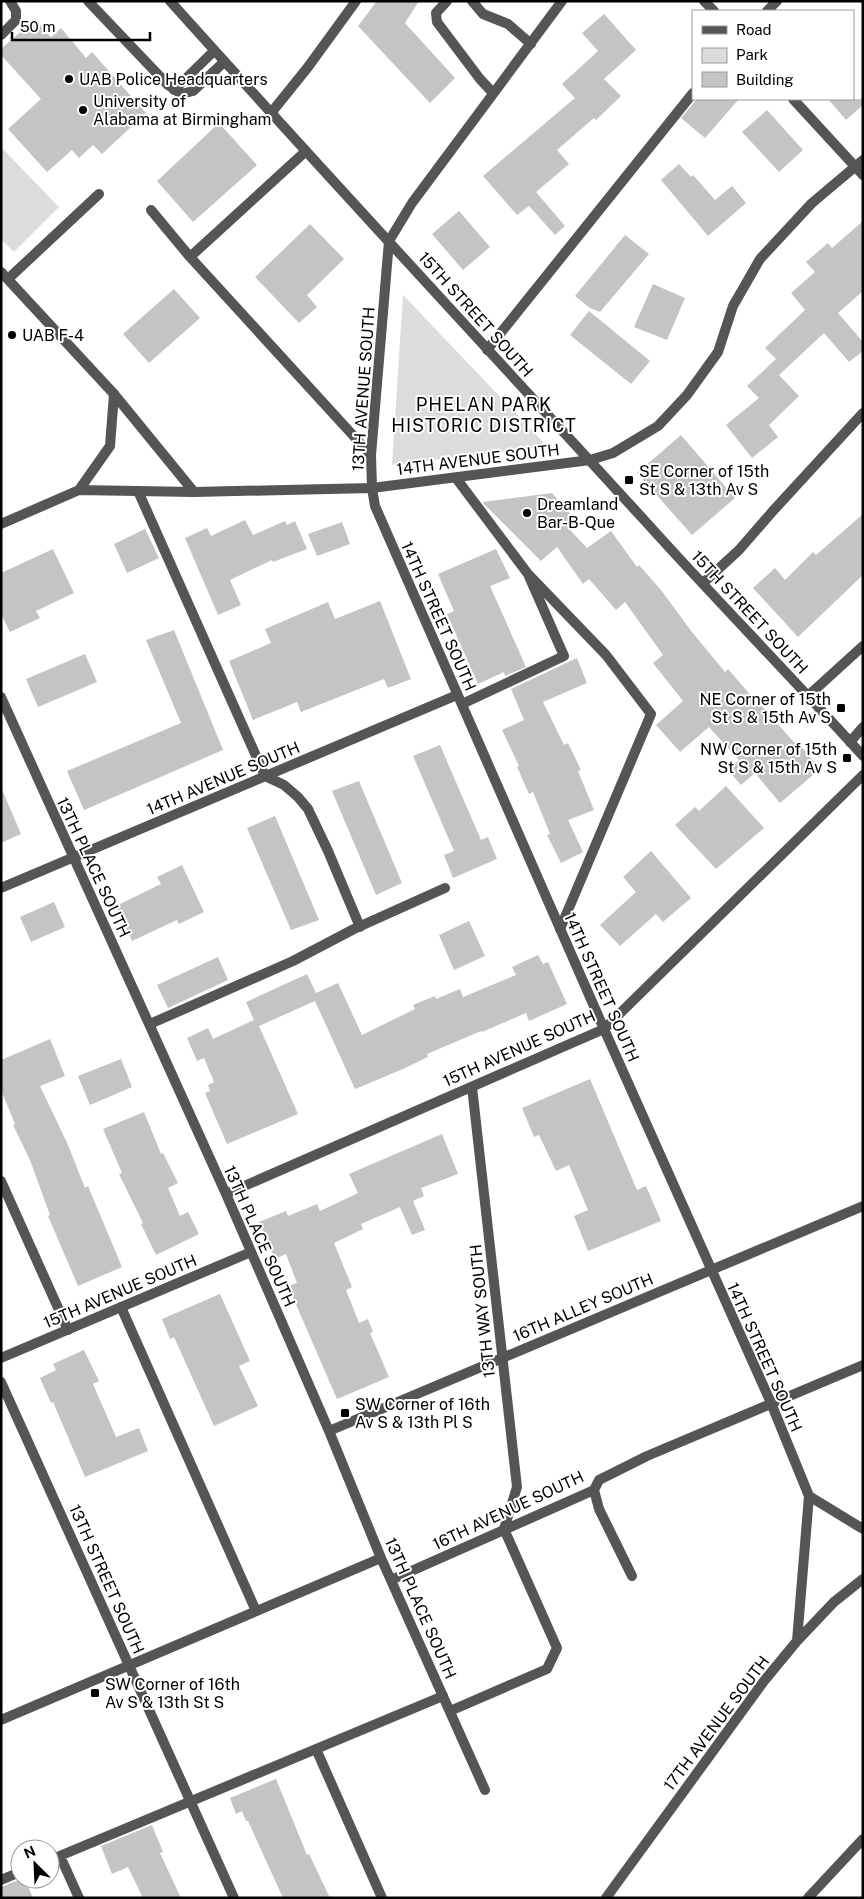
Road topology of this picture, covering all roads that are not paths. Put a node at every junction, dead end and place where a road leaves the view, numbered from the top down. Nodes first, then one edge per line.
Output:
1 (10, 1) edge
2 (88, 1) edge
3 (170, 1) edge
4 (356, 1) edge
5 (447, 1) edge
6 (472, 1) edge
7 (562, 1) edge
8 (704, 1) edge
9 (777, 1) edge
10 (713, 10) edge
11 (768, 10) edge
12 (1, 35) edge
13 (531, 44) junction
14 (214, 51) junction
15 (224, 62) junction
16 (174, 90) junction
17 (493, 93) junction
18 (692, 94) edge
19 (795, 100) edge
20 (270, 113) junction
21 (306, 151) junction
22 (859, 163) edge
23 (863, 175) edge
24 (99, 194) dead end
25 (151, 210) dead end
26 (389, 241) junction
27 (190, 257) junction
28 (5, 275) edge
29 (488, 350) junction
30 (114, 394) junction
31 (863, 413) edge
32 (371, 454) junction
33 (590, 460) junction
34 (456, 478) junction
35 (372, 488) junction
36 (79, 490) junction
37 (138, 491) junction
38 (194, 492) junction
39 (1, 524) edge
40 (528, 574) junction
41 (703, 583) junction
42 (863, 646) edge
43 (809, 696) junction
44 (1, 697) edge
45 (460, 700) junction
46 (863, 727) edge
47 (850, 742) junction
48 (863, 756) edge
49 (863, 775) edge
50 (265, 776) junction
51 (73, 857) junction
52 (1, 888) edge
53 (445, 888) dead end
54 (360, 927) junction
55 (560, 929) junction
56 (150, 1024) junction
57 (604, 1029) junction
58 (472, 1087) junction
59 (1, 1181) edge
60 (226, 1194) junction
61 (863, 1206) edge
62 (251, 1252) junction
63 (710, 1270) junction
64 (121, 1308) junction
65 (68, 1330) junction
66 (1, 1358) edge
67 (502, 1358) junction
68 (863, 1365) edge
69 (1, 1382) edge
70 (771, 1403) junction
71 (329, 1431) junction
72 (594, 1490) junction
73 (809, 1496) junction
74 (504, 1529) junction
75 (863, 1529) edge
76 (381, 1558) junction
77 (632, 1576) dead end
78 (863, 1579) edge
79 (391, 1580) junction
80 (256, 1611) junction
81 (797, 1640) junction
82 (129, 1666) junction
83 (443, 1696) junction
84 (450, 1711) junction
85 (1, 1720) edge
86 (316, 1749) junction
87 (485, 1790) dead end
88 (190, 1801) junction
89 (863, 1839) edge
90 (60, 1856) joint
91 (79, 1898) edge
92 (234, 1898) edge
93 (382, 1898) edge
94 (606, 1898) edge
95 (808, 1898) edge

1 - 12 street
2 - 16 street
3 - 14 street, 15TH STREET SOUTH
4 - 20 street
5 - 17 street
6 - 13 street
7 - 13 street, 13TH AVENUE SOUTH
8 - 10 street
9 - 11 street
13 - 17 street, 13TH AVENUE SOUTH
14 - 15 street, 15TH STREET SOUTH
14 - 16 street
15 - 16 street
15 - 20 street, 15TH STREET SOUTH
17 - 26 street, 13TH AVENUE SOUTH
18 - 29 street
19 - 22 street
20 - 21 street, 15TH STREET SOUTH
21 - 26 street, 15TH STREET SOUTH
21 - 27 street
22 - 23 street
22 - 33 street, 14TH AVENUE SOUTH
24 - 28 street
25 - 27 street
26 - 29 street, 15TH STREET SOUTH
26 - 32 street, 13TH AVENUE SOUTH
27 - 32 street
28 - 30 street
29 - 33 street, 15TH STREET SOUTH
30 - 36 street
30 - 38 street
31 - 41 street
32 - 35 street, 13TH AVENUE SOUTH
33 - 34 street, 14TH AVENUE SOUTH
33 - 41 street, 15TH STREET SOUTH
34 - 35 street, 14TH AVENUE SOUTH
34 - 40 street
35 - 38 street, 13TH AVENUE SOUTH
35 - 45 street, 14TH STREET SOUTH
36 - 37 street, 13TH AVENUE SOUTH
36 - 39 street, 13TH AVENUE SOUTH
37 - 38 street, 13TH AVENUE SOUTH
37 - 50 street
40 - 45 street, 14TH AVENUE SOUTH
40 - 55 street
41 - 43 street, 15TH STREET SOUTH
42 - 43 street
43 - 47 street, 15TH STREET SOUTH
44 - 51 street, 13TH PLACE SOUTH
45 - 50 street, 14TH AVENUE SOUTH
45 - 55 street, 14TH STREET SOUTH
46 - 47 street
47 - 48 street, 15TH STREET SOUTH
49 - 57 street, 15TH AVENUE SOUTH
50 - 51 street, 14TH AVENUE SOUTH
50 - 54 street
51 - 52 street, 14TH AVENUE SOUTH
51 - 56 street, 13TH PLACE SOUTH
53 - 54 street
54 - 56 street
55 - 57 street, 14TH STREET SOUTH
56 - 60 street, 13TH PLACE SOUTH
57 - 58 street, 15TH AVENUE SOUTH
57 - 63 street, 14TH STREET SOUTH
58 - 60 street, 15TH AVENUE SOUTH
58 - 67 street, 13TH WAY SOUTH
59 - 65 street
60 - 62 street, 13TH PLACE SOUTH
61 - 63 street
62 - 64 street, 15TH AVENUE SOUTH
62 - 71 street, 13TH PLACE SOUTH
63 - 67 street, 16TH ALLEY SOUTH
63 - 70 street, 14TH STREET SOUTH
64 - 65 street, 15TH AVENUE SOUTH
64 - 80 street
65 - 66 street, 15TH AVENUE SOUTH
67 - 71 street, 16TH ALLEY SOUTH
67 - 74 street, 13TH WAY SOUTH
68 - 70 street
69 - 82 street, 13TH STREET SOUTH
70 - 72 street, 16TH AVENUE SOUTH
70 - 73 street, 14TH STREET SOUTH
71 - 76 street, 13TH PLACE SOUTH
72 - 74 street, 16TH AVENUE SOUTH
72 - 77 street
73 - 75 street
73 - 81 street, 14TH STREET SOUTH
74 - 79 street, 16TH AVENUE SOUTH
74 - 84 street
76 - 79 street, 13TH PLACE SOUTH
76 - 80 street
78 - 81 street, 17TH AVENUE SOUTH
79 - 83 street, 13TH PLACE SOUTH
80 - 82 street
81 - 94 street, 17TH AVENUE SOUTH
82 - 85 street
82 - 88 street, 13TH STREET SOUTH
83 - 84 street, 13TH PLACE SOUTH
83 - 86 street
84 - 87 street, 13TH PLACE SOUTH
86 - 88 street
86 - 93 street
88 - 90 street
88 - 92 street, 13TH STREET SOUTH
89 - 95 street
90 - 91 street

